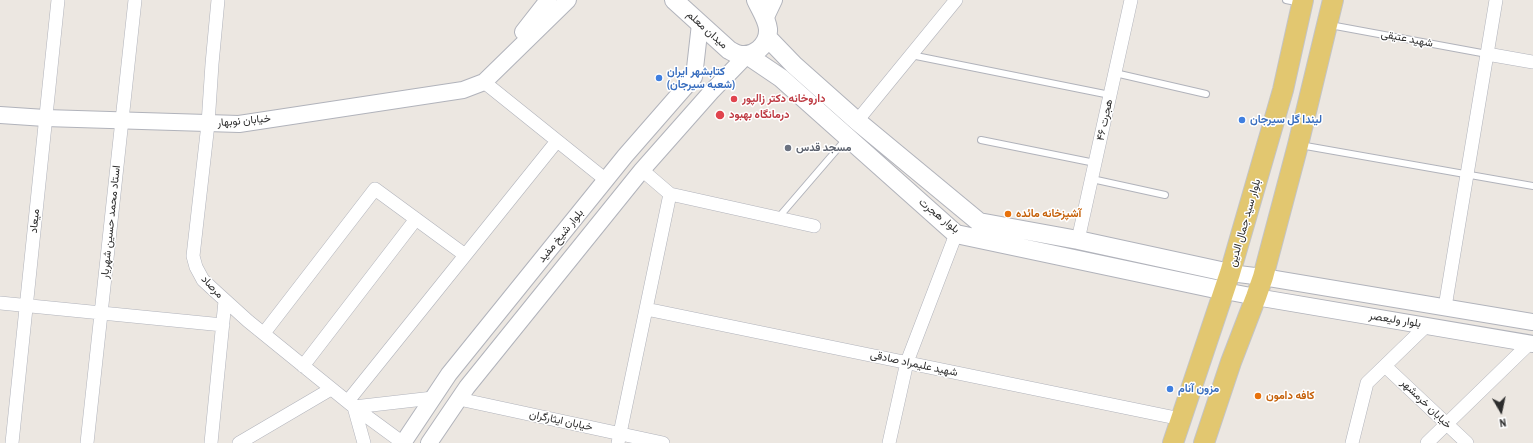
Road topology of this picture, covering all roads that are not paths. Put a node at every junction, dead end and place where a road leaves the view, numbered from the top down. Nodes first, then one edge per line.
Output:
1 (58, 0) edge
2 (135, 0) edge
3 (218, 0) edge
4 (548, 0) edge
5 (568, 0) edge
6 (674, 0) edge
7 (756, 0) edge
8 (774, 0) edge
9 (956, 0) edge
10 (1131, 0) edge
11 (1333, 0) edge
12 (1496, 0) edge
13 (1297, 1) edge
14 (765, 19) junction
15 (700, 24) junction
16 (1328, 24) junction
17 (767, 37) junction
18 (1487, 54) junction
19 (747, 55) junction
20 (911, 55) junction
21 (1533, 62) edge
22 (1115, 73) junction
23 (694, 77) junction
24 (484, 82) junction
25 (711, 92) junction
26 (1206, 94) dead end
27 (1110, 95) junction
28 (0, 115) edge
29 (45, 118) junction
30 (122, 120) junction
31 (857, 121) junction
32 (208, 124) junction
33 (848, 136) junction
34 (981, 140) dead end
35 (557, 141) junction
36 (1298, 145) junction
37 (1095, 163) junction
38 (642, 170) junction
39 (1467, 174) junction
40 (1092, 179) junction
41 (606, 180) junction
42 (1533, 186) edge
43 (670, 194) junction
44 (1165, 195) dead end
45 (778, 218) junction
46 (416, 219) junction
47 (814, 226) dead end
48 (956, 234) junction
49 (1078, 240) junction
50 (465, 255) junction
51 (1263, 277) junction
52 (1228, 282) junction
53 (1256, 297) junction
54 (225, 301) junction
55 (0, 303) edge
56 (26, 306) junction
57 (1445, 307) junction
58 (646, 309) junction
59 (101, 314) junction
60 (1533, 322) edge
61 (223, 324) junction
62 (1426, 326) junction
63 (264, 334) junction
64 (1532, 343) edge
65 (906, 362) junction
66 (303, 366) junction
67 (1385, 366) junction
68 (331, 389) junction
69 (433, 398) junction
70 (459, 400) junction
71 (351, 404) junction
72 (1181, 419) junction
73 (1447, 424) junction
74 (619, 438) edge
75 (12, 443) edge
76 (87, 443) edge
77 (211, 443) edge
78 (239, 443) edge
79 (364, 443) edge
80 (403, 443) edge
81 (429, 443) edge
82 (663, 443) edge
83 (889, 443) edge
84 (1173, 443) edge
85 (1204, 443) edge
86 (1352, 443) edge
87 (1427, 443) edge
88 (1467, 443) edge

1 - 29 street, میعاد
2 - 30 street, استاد محمد حسین شهریار
3 - 32 street, مرصاد
4 - 24 street
5 - 24 street
6 - 15 main road, میدان معلم
7 - 14 main road
8 - 14 street
9 - 20 street
10 - 22 street, هجرت ۴۶
11 - 16 main road
12 - 18 street
13 - 52 main road, بلوار سید جمال الدین
14 - 17 main road
15 - 19 main road, میدان معلم
15 - 23 street
16 - 18 lane, شهید عتیقی
16 - 36 main road
17 - 19 main road
17 - 31 main road, بلوار هجرت
18 - 21 street
18 - 39 street
19 - 25 street, بلوار شیخ مفید
19 - 33 main road, بلوار هجرت
20 - 27 lane
20 - 31 street
22 - 26 lane
22 - 27 street, هجرت ۴۶
23 - 25 street
23 - 41 street, بلوار شیخ مفید
24 - 32 street, خیابان نوبهار
24 - 35 street
25 - 38 street, بلوار شیخ مفید
27 - 37 street, هجرت ۴۶
28 - 29 street, خیابان نوبهار
29 - 30 street, خیابان نوبهار
29 - 56 street, میعاد
30 - 32 street, خیابان نوبهار
30 - 59 street, استاد محمد حسین شهریار
31 - 49 main road, بلوار هجرت
32 - 54 street, مرصاد
33 - 45 lane
33 - 48 main road, بلوار هجرت
34 - 37 lane
35 - 41 street
35 - 50 street
36 - 39 lane
36 - 51 main road
37 - 40 street, هجرت ۴۶
38 - 43 street
38 - 70 street, بلوار شیخ مفید
39 - 42 lane
39 - 57 street
40 - 44 lane
40 - 49 street, هجرت ۴۶
41 - 69 street, بلوار شیخ مفید
43 - 45 street
43 - 58 street
45 - 47 street
46 - 50 street
46 - 63 street
46 - 66 street
48 - 52 main road, بلوار هجرت
48 - 65 street
49 - 52 main road, بلوار هجرت
50 - 71 street
51 - 52 street, بلوار ولیعصر
51 - 53 main road
51 - 57 street, بلوار ولیعصر
52 - 53 street, بلوار ولیعصر
52 - 72 main road, بلوار سید جمال الدین
53 - 62 street, بلوار ولیعصر
53 - 85 main road
54 - 61 street
54 - 63 street, مرصاد
55 - 56 street
56 - 59 street
56 - 75 street, میعاد
57 - 60 street, بلوار ولیعصر
58 - 65 street, شهید علیمراد صادقی
58 - 74 street
59 - 61 street
59 - 76 street, استاد محمد حسین شهریار
61 - 77 street
62 - 64 street, بلوار ولیعصر
62 - 67 street
63 - 66 street, مرصاد
64 - 73 street
65 - 72 street, شهید علیمراد صادقی
65 - 83 street
66 - 68 street, مرصاد
67 - 73 street, خیابان خرمشهر
67 - 86 street
68 - 71 street, مرصاد
68 - 78 street
69 - 71 street
69 - 80 street, بلوار شیخ مفید
70 - 74 street, خیابان ایثارگران
70 - 81 street, بلوار شیخ مفید
71 - 79 street
71 - 80 street, مرصاد
72 - 84 main road, بلوار سید جمال الدین
73 - 87 street
73 - 88 street, خیابان خرمشهر
74 - 82 street, خیابان ایثارگران

